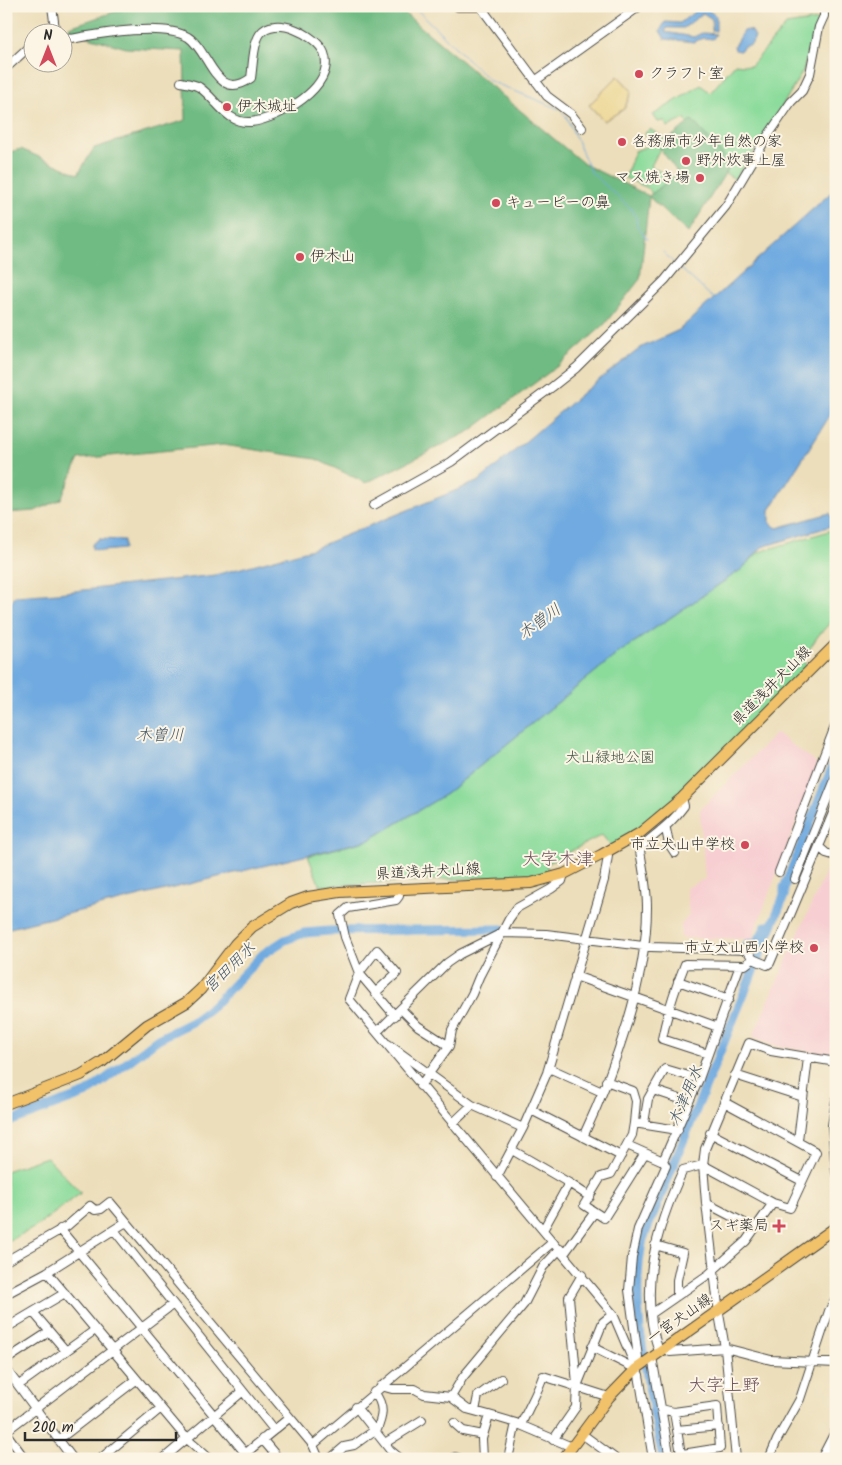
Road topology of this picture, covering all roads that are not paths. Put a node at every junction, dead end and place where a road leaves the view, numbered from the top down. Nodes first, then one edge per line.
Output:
1 (52, 6) edge
2 (458, 6) edge
3 (640, 6) edge
4 (824, 6) edge
5 (483, 7) edge
6 (53, 22) edge
7 (72, 38) edge
8 (22, 53) edge
9 (6, 68) edge
10 (534, 81) junction
11 (181, 82) dead end
12 (582, 128) dead end
13 (374, 506) dead end
14 (836, 644) edge
15 (836, 724) edge
16 (836, 777) edge
17 (682, 798) junction
18 (836, 806) edge
19 (666, 829) junction
20 (820, 846) junction
21 (606, 852) junction
22 (675, 853) dead end
23 (836, 856) edge
24 (779, 872) dead end
25 (564, 874) junction
26 (795, 879) dead end
27 (399, 888) junction
28 (504, 929) junction
29 (585, 940) junction
30 (644, 946) junction
31 (753, 959) junction
32 (743, 966) junction
33 (359, 974) junction
34 (575, 976) junction
35 (678, 982) junction
36 (375, 993) junction
37 (634, 999) junction
38 (729, 999) junction
39 (401, 1009) junction
40 (668, 1010) junction
41 (395, 1016) junction
42 (718, 1027) junction
43 (377, 1032) junction
44 (384, 1043) junction
45 (448, 1046) junction
46 (708, 1054) junction
47 (808, 1058) junction
48 (836, 1062) edge
49 (549, 1068) junction
50 (429, 1075) junction
51 (735, 1075) junction
52 (699, 1079) junction
53 (606, 1081) junction
54 (420, 1086) junction
55 (653, 1090) junction
56 (602, 1092) junction
57 (803, 1097) junction
58 (836, 1100) edge
59 (689, 1102) junction
60 (724, 1102) junction
61 (6, 1104) edge
62 (472, 1105) junction
63 (531, 1110) junction
64 (634, 1123) junction
65 (644, 1123) junction
66 (452, 1124) junction
67 (523, 1128) junction
68 (678, 1130) junction
69 (710, 1133) junction
70 (583, 1137) junction
71 (798, 1140) junction
72 (627, 1145) junction
73 (512, 1150) junction
74 (645, 1153) junction
75 (621, 1156) junction
76 (663, 1161) junction
77 (703, 1165) junction
78 (836, 1173) edge
79 (497, 1177) junction
80 (802, 1181) junction
81 (569, 1183) junction
82 (590, 1198) junction
83 (706, 1203) junction
84 (773, 1203) junction
85 (594, 1213) junction
86 (126, 1222) junction
87 (754, 1228) junction
88 (836, 1228) edge
89 (60, 1229) junction
90 (114, 1230) junction
91 (543, 1230) junction
92 (554, 1242) junction
93 (655, 1246) junction
94 (562, 1252) junction
95 (78, 1253) junction
96 (6, 1261) edge
97 (713, 1269) junction
98 (47, 1272) junction
99 (582, 1275) junction
100 (65, 1293) junction
101 (6, 1294) edge
102 (677, 1296) junction
103 (836, 1298) edge
104 (172, 1305) junction
105 (718, 1311) junction
106 (33, 1312) junction
107 (613, 1314) junction
108 (651, 1314) junction
109 (141, 1327) junction
110 (6, 1328) edge
111 (95, 1330) junction
112 (49, 1332) junction
113 (592, 1347) junction
114 (725, 1348) junction
115 (66, 1351) junction
116 (112, 1351) junction
117 (659, 1352) junction
118 (6, 1360) edge
119 (812, 1362) junction
120 (836, 1363) edge
121 (6, 1368) edge
122 (636, 1369) junction
123 (501, 1379) dead end
124 (136, 1380) junction
125 (19, 1385) junction
126 (381, 1386) junction
127 (577, 1386) junction
128 (242, 1392) junction
129 (374, 1392) junction
130 (451, 1397) junction
131 (609, 1398) junction
132 (356, 1407) junction
133 (35, 1408) junction
134 (161, 1408) junction
135 (661, 1409) junction
136 (474, 1411) junction
137 (674, 1412) junction
138 (489, 1415) junction
139 (215, 1416) junction
140 (289, 1418) junction
141 (422, 1420) dead end
142 (454, 1422) dead end
143 (518, 1424) junction
144 (718, 1426) junction
145 (274, 1430) junction
146 (677, 1430) junction
147 (836, 1430) edge
148 (376, 1431) junction
149 (6, 1432) edge
150 (582, 1434) junction
151 (483, 1435) junction
152 (187, 1439) junction
153 (262, 1439) junction
154 (58, 1440) junction
155 (554, 1440) junction
156 (384, 1443) junction
157 (313, 1445) junction
158 (681, 1454) junction
159 (568, 1455) edge
160 (248, 1456) edge
161 (670, 1457) edge
162 (25, 1459) edge
163 (72, 1459) edge
164 (100, 1459) edge
165 (164, 1459) edge
166 (210, 1459) edge
167 (279, 1459) edge
168 (319, 1459) edge
169 (330, 1459) edge
170 (401, 1459) edge
171 (454, 1459) edge
172 (461, 1459) edge
173 (483, 1459) edge
174 (508, 1459) edge
175 (616, 1459) edge
176 (653, 1459) edge
177 (736, 1459) edge
178 (770, 1459) edge
179 (821, 1459) edge

1 - 6 street
2 - 5 main road
3 - 10 street
4 - 13 street
5 - 10 street
7 - 11 street
8 - 9 street
10 - 12 street
14 - 17 main road, 県道浅井犬山線
15 - 24 street
16 - 26 street
17 - 19 street
17 - 21 main road, 県道浅井犬山線
18 - 20 street
19 - 22 street
19 - 30 street
20 - 23 street
20 - 31 street
21 - 25 main road, 県道浅井犬山線
21 - 29 street
25 - 27 main road, 県道浅井犬山線
25 - 28 street
27 - 33 street
27 - 61 main road, 県道浅井犬山線
28 - 29 street
28 - 39 street
28 - 45 street
29 - 30 street
29 - 34 street
30 - 31 street
30 - 37 street
31 - 32 street
32 - 35 street
32 - 38 street
33 - 36 street
33 - 36 street
33 - 43 street
34 - 37 street
34 - 49 street
35 - 38 street
35 - 40 street
36 - 41 street
37 - 40 street
37 - 53 street
38 - 42 street
39 - 41 street
39 - 45 street
40 - 42 street
40 - 46 street
41 - 43 street
42 - 46 street
43 - 44 street
44 - 50 street
44 - 54 street
45 - 50 street
46 - 52 street
47 - 48 street
47 - 51 street
47 - 57 street
49 - 56 street
49 - 63 street
50 - 54 street
50 - 62 street
51 - 57 street
51 - 60 street
52 - 55 street
52 - 59 street
53 - 56 street
53 - 64 street
54 - 66 street
55 - 59 street
55 - 65 street
56 - 70 street
57 - 71 street
58 - 78 street
59 - 68 street
60 - 69 street
60 - 71 street
62 - 66 street
62 - 67 street
63 - 67 street
63 - 70 street
64 - 65 street
64 - 72 street
65 - 68 street
66 - 79 street
67 - 73 street
68 - 76 street
69 - 77 street
69 - 80 street
70 - 75 street
71 - 80 street
72 - 74 street
72 - 75 street
73 - 79 street
73 - 81 street
74 - 76 street
74 - 85 street
75 - 82 street
76 - 122 street
77 - 83 street
77 - 84 street
77 - 93 street
79 - 91 street
80 - 84 street
81 - 82 street
81 - 91 street
82 - 85 street
83 - 87 street
83 - 97 street
84 - 87 street
85 - 94 street
86 - 89 street
86 - 90 street
86 - 140 street
87 - 97 street
88 - 105 main road, 一宮犬山線
89 - 95 street
89 - 96 street
90 - 95 street
90 - 104 street
91 - 92 street
92 - 94 street
92 - 126 street
93 - 102 street
93 - 108 street
94 - 99 street
94 - 130 street
95 - 98 street
95 - 109 street
97 - 102 street
97 - 105 street
98 - 100 street
98 - 101 street
99 - 107 street
99 - 127 street
100 - 106 street
100 - 111 street
102 - 108 street
103 - 119 street
104 - 109 street
104 - 128 street
105 - 114 street
105 - 117 main road, 一宮犬山線
106 - 110 street
106 - 112 street
107 - 113 street
107 - 122 street
108 - 117 street
109 - 116 street
109 - 139 street
111 - 115 street
111 - 116 street
112 - 115 street
112 - 118 street
113 - 122 street
113 - 127 street
114 - 117 street
114 - 119 street
114 - 177 street
115 - 125 street
116 - 124 street
116 - 133 street
117 - 122 main road, 一宮犬山線
117 - 135 street
119 - 120 street
119 - 178 street
121 - 125 street
122 - 131 main road, 一宮犬山線
122 - 176 street
123 - 136 street
124 - 134 street
124 - 154 street
125 - 133 street
126 - 129 street
126 - 130 street
127 - 131 street
127 - 143 street
127 - 155 street
128 - 139 street
128 - 145 street
129 - 132 street
129 - 148 street
130 - 136 street
131 - 150 main road, 一宮犬山線
132 - 148 street
132 - 157 street
133 - 149 street
133 - 154 street
134 - 152 street
134 - 164 street
135 - 137 street
135 - 161 street
136 - 138 street
137 - 144 street
137 - 146 street
138 - 143 street
138 - 151 street
139 - 152 street
139 - 160 street
140 - 145 street
140 - 157 street
141 - 156 street
142 - 151 street
143 - 155 street
143 - 174 street
144 - 146 street
144 - 158 street
145 - 153 street
146 - 158 street
147 - 179 street
148 - 156 street
148 - 169 street
149 - 162 street
150 - 159 main road, 一宮犬山線
150 - 175 street
151 - 173 street
152 - 165 street
152 - 166 street
153 - 160 street
153 - 167 street
154 - 163 street
155 - 159 street
156 - 170 street
157 - 168 street
158 - 161 street
171 - 172 street

